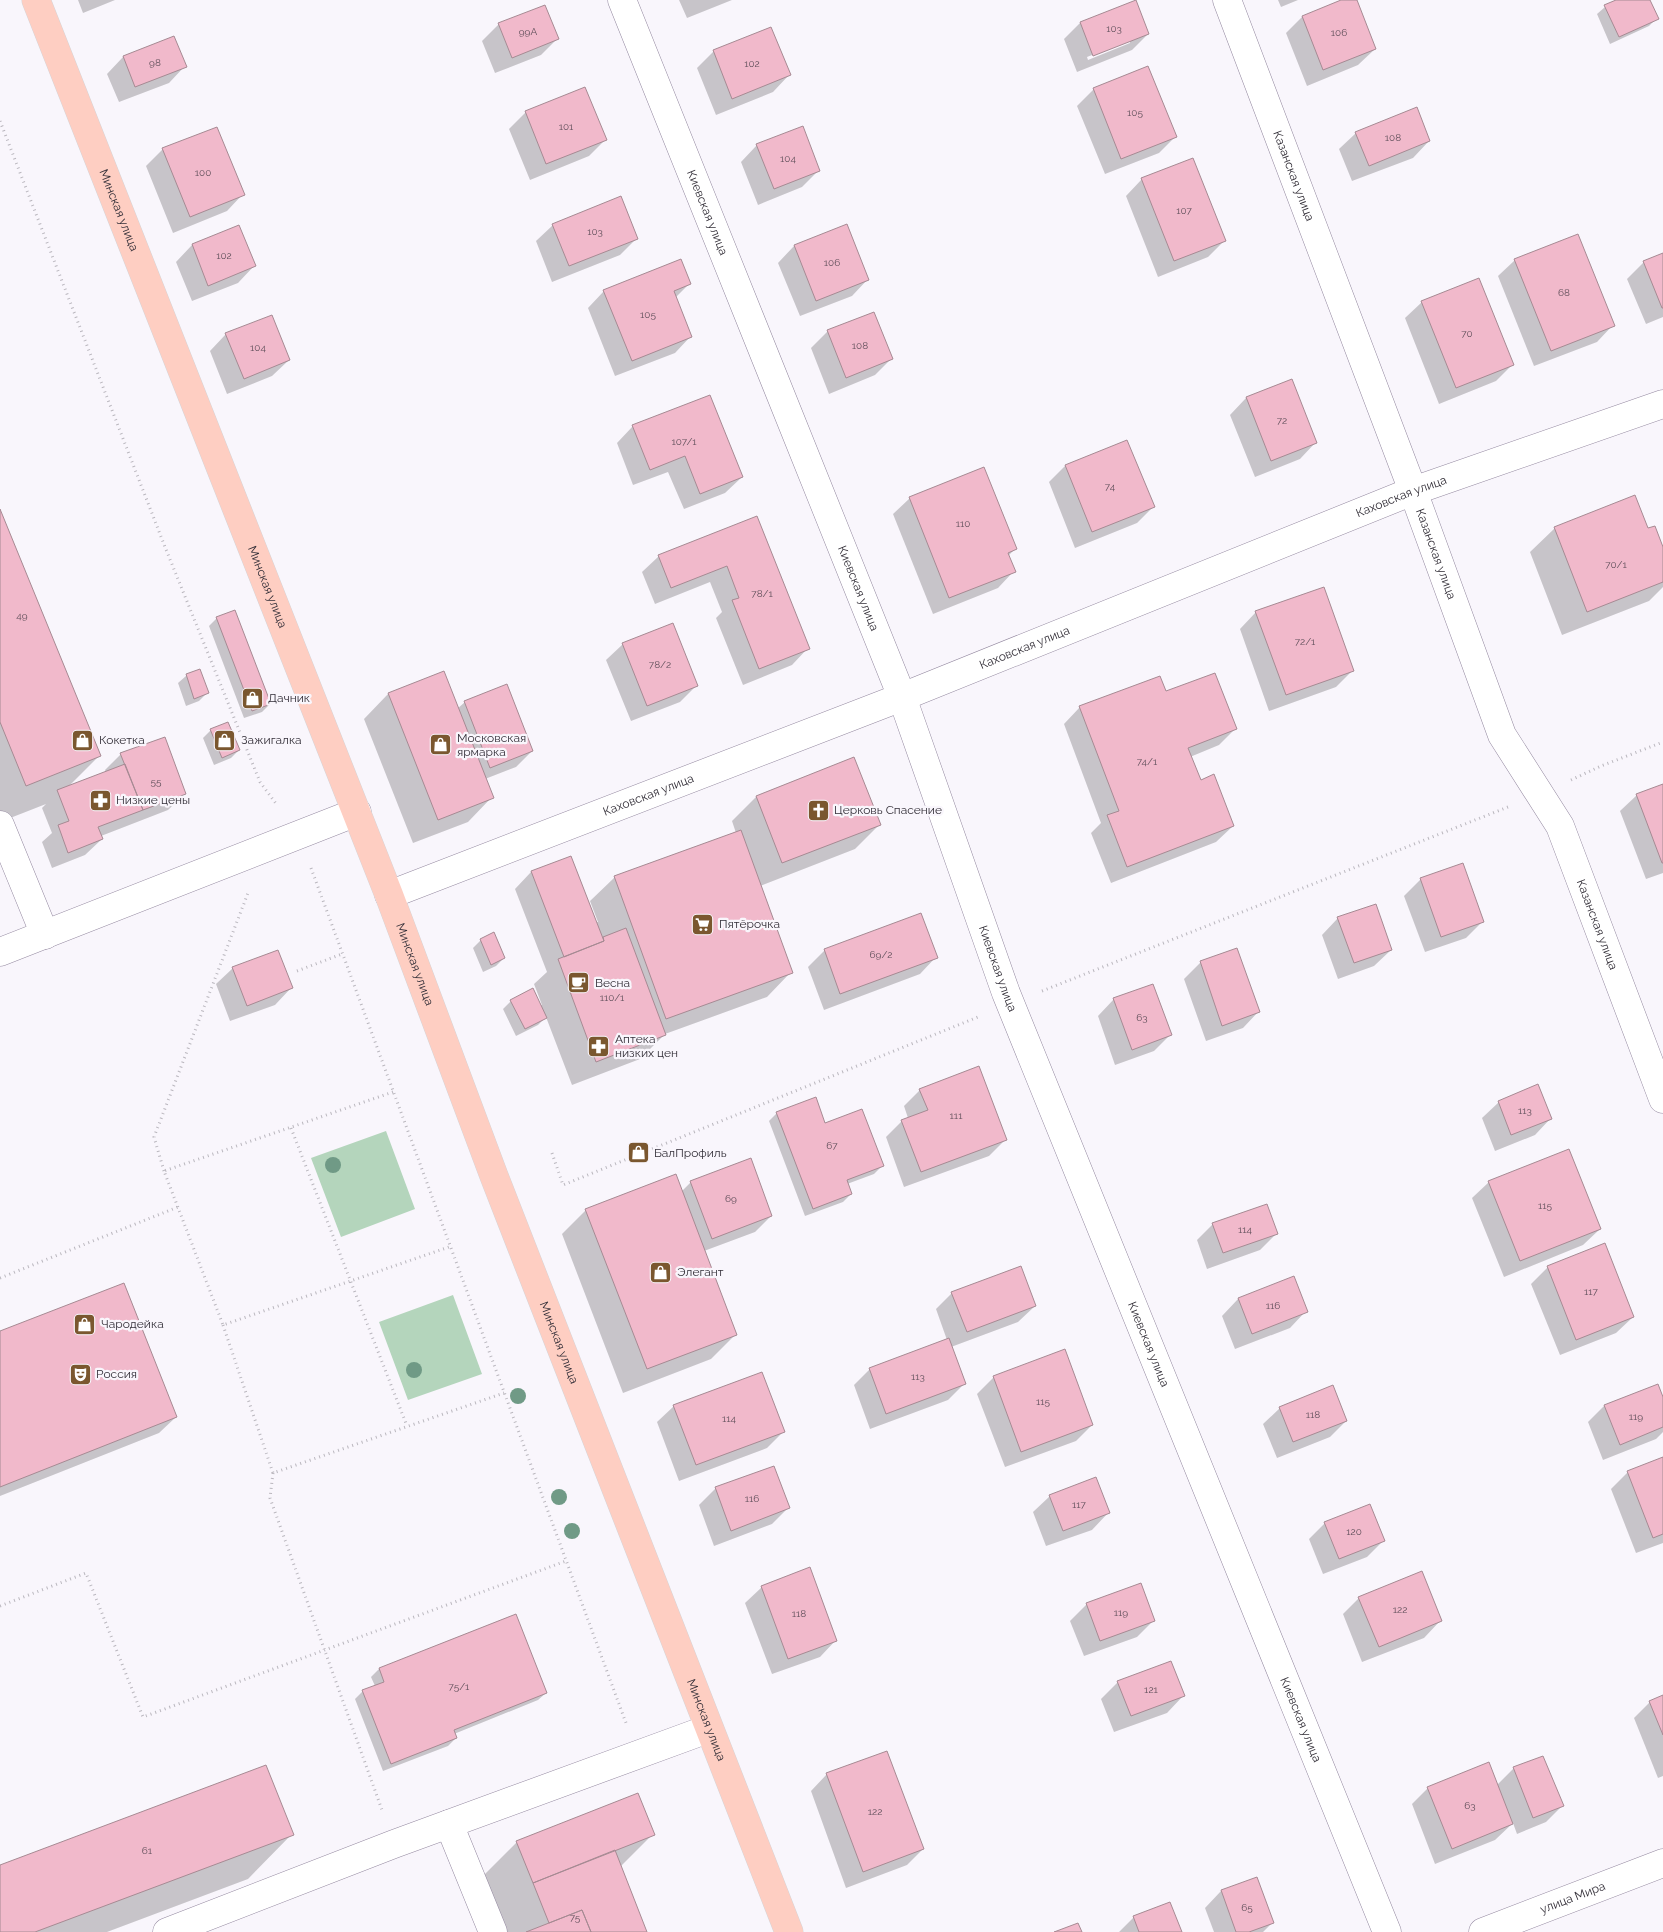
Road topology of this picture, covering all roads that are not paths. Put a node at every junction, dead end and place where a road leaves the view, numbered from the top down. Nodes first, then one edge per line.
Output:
1 (36, 0) edge
2 (622, 0) edge
3 (1227, 0) edge
4 (1663, 404) edge
5 (1413, 491) junction
6 (902, 697) junction
7 (357, 812) junction
8 (0, 825) edge
9 (389, 895) junction
10 (45, 935) junction
11 (0, 952) edge
12 (1663, 1099) edge
13 (708, 1729) junction
14 (449, 1824) junction
15 (1663, 1863) edge
16 (167, 1932) edge
17 (493, 1932) edge
18 (788, 1932) edge
19 (1387, 1932) edge
20 (1483, 1932) edge

1 - 7 main road, Минская улица
2 - 6 street, Киевская улица
3 - 5 street, Казанская улица
4 - 5 street, Каховская улица
5 - 6 street, Каховская улица
5 - 12 street, Казанская улица
6 - 9 street, Каховская улица
6 - 19 street, Киевская улица
7 - 9 main road, Минская улица
7 - 10 street
8 - 10 street
9 - 13 main road, Минская улица
10 - 11 street
13 - 14 street
13 - 18 main road, Минская улица
14 - 16 street
14 - 17 street
15 - 20 street, улица Мира

